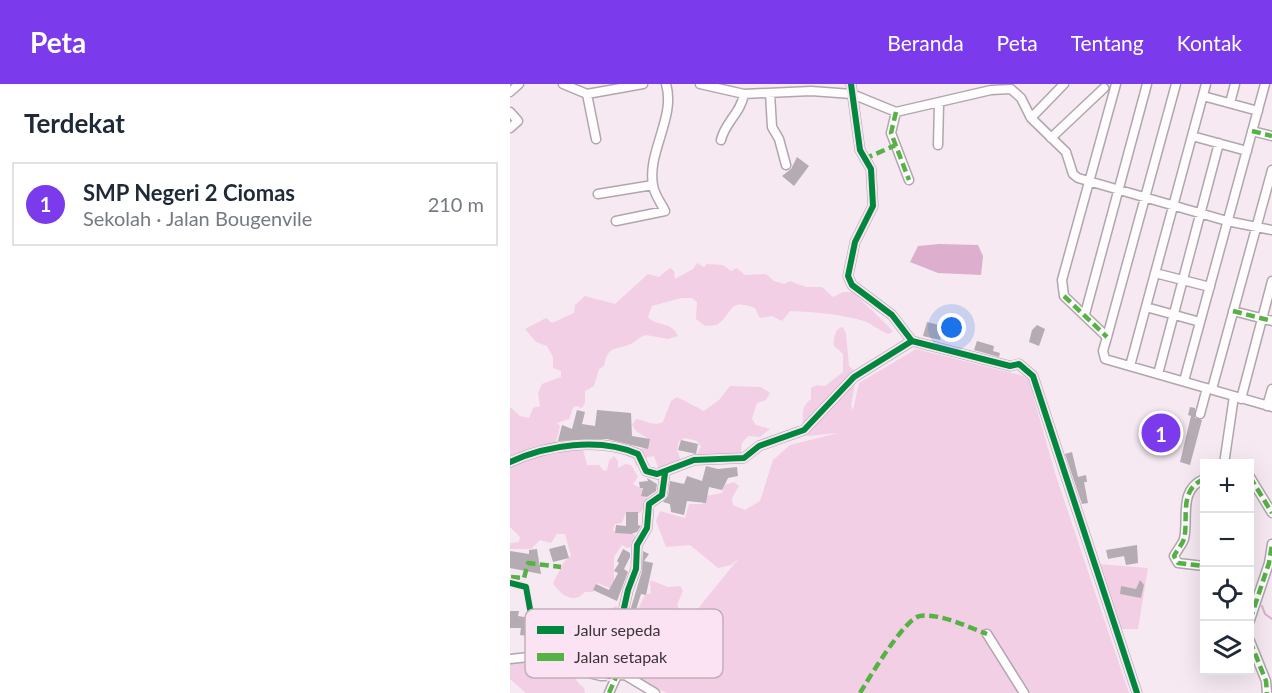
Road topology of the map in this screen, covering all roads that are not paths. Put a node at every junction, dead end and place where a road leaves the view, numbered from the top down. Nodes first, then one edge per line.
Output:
1 (519, 84) edge
2 (563, 84) edge
3 (643, 84) edge
4 (666, 84) edge
5 (700, 84) edge
6 (752, 84) edge
7 (851, 84) edge
8 (1065, 84) edge
9 (1116, 84) edge
10 (1147, 84) edge
11 (1176, 84) edge
12 (1206, 84) edge
13 (1235, 84) edge
14 (1265, 84) edge
15 (1009, 85) edge
16 (1104, 88) dead end
17 (510, 92) edge
18 (770, 93) junction
19 (587, 94) junction
20 (747, 94) junction
21 (852, 94) junction
22 (1203, 96) junction
23 (1230, 103) junction
24 (939, 104) junction
25 (1258, 111) junction
26 (510, 112) edge
27 (896, 112) junction
28 (1031, 118) junction
29 (510, 129) edge
30 (1252, 131) junction
31 (1192, 136) junction
32 (1272, 136) edge
33 (1051, 138) junction
34 (596, 139) dead end
35 (721, 140) dead end
36 (1219, 143) junction
37 (938, 145) dead end
38 (1247, 151) junction
39 (786, 165) dead end
40 (1272, 170) edge
41 (909, 180) dead end
42 (1090, 182) junction
43 (653, 185) junction
44 (1118, 189) junction
45 (598, 194) dead end
46 (1145, 196) junction
47 (1173, 204) junction
48 (1199, 212) junction
49 (616, 221) dead end
50 (1227, 221) junction
51 (1256, 227) junction
52 (1272, 230) edge
53 (1155, 273) junction
54 (1182, 280) junction
55 (1272, 281) edge
56 (1210, 287) junction
57 (1146, 307) junction
58 (1233, 311) junction
59 (1085, 314) junction
60 (1172, 315) junction
61 (1262, 319) junction
62 (1272, 321) edge
63 (1200, 322) junction
64 (1107, 337) junction
65 (912, 341) junction
66 (1130, 366) junction
67 (1158, 374) junction
68 (1184, 381) junction
69 (1209, 389) junction
70 (1272, 389) edge
71 (1238, 397) junction
72 (1270, 406) edge
73 (1200, 414) dead end
74 (1225, 459) edge
75 (510, 462) edge
76 (665, 473) junction
77 (1200, 482) edge
78 (1254, 484) edge
79 (1272, 513) edge
80 (1272, 544) edge
81 (1200, 566) edge
82 (1254, 601) edge
83 (625, 609) edge
84 (987, 634) dead end
85 (1254, 651) edge
86 (525, 658) edge
87 (510, 659) edge
88 (613, 678) edge
89 (632, 678) edge
90 (609, 693) edge
91 (655, 693) edge
92 (1024, 693) edge
93 (1137, 693) edge
94 (1267, 693) edge

1 - 17 street
2 - 19 street
3 - 19 street
4 - 43 street
5 - 20 street
6 - 20 street
7 - 21 street
8 - 28 street
9 - 42 street
10 - 44 street
11 - 46 street
12 - 22 street
13 - 23 street
14 - 25 street
15 - 24 street
15 - 28 street
16 - 33 street
18 - 20 street
18 - 21 street
18 - 39 street
19 - 34 street
20 - 35 street
21 - 27 street
21 - 65 street
22 - 23 street
22 - 31 street
23 - 25 street
24 - 27 street
24 - 37 street
25 - 30 street
26 - 29 street
27 - 41 street
28 - 33 street
30 - 32 street
30 - 38 street
31 - 36 street
31 - 47 street
33 - 42 street
36 - 38 street
36 - 48 street
38 - 50 street
40 - 51 street
42 - 44 street
42 - 59 street
43 - 45 street
43 - 49 street
44 - 46 street
44 - 59 street
46 - 47 street
46 - 64 street
47 - 48 street
47 - 53 street
48 - 50 street
48 - 54 street
50 - 51 street
50 - 56 street
51 - 52 street
51 - 58 street
53 - 54 street
53 - 57 street
54 - 56 street
54 - 60 street
55 - 61 street
56 - 63 street
57 - 60 street
57 - 66 street
58 - 61 street
58 - 69 street
59 - 64 street
60 - 63 street
60 - 67 street
61 - 62 street
61 - 71 street
63 - 68 street
64 - 66 street
65 - 76 street
65 - 93 street
66 - 67 street
67 - 68 street
68 - 69 street
69 - 71 street
69 - 73 street
70 - 72 street
71 - 72 street
71 - 74 street
75 - 76 street
76 - 83 street
77 - 81 street
78 - 79 street
80 - 82 street
84 - 92 street
85 - 94 street
86 - 87 street
88 - 90 street
89 - 91 street

